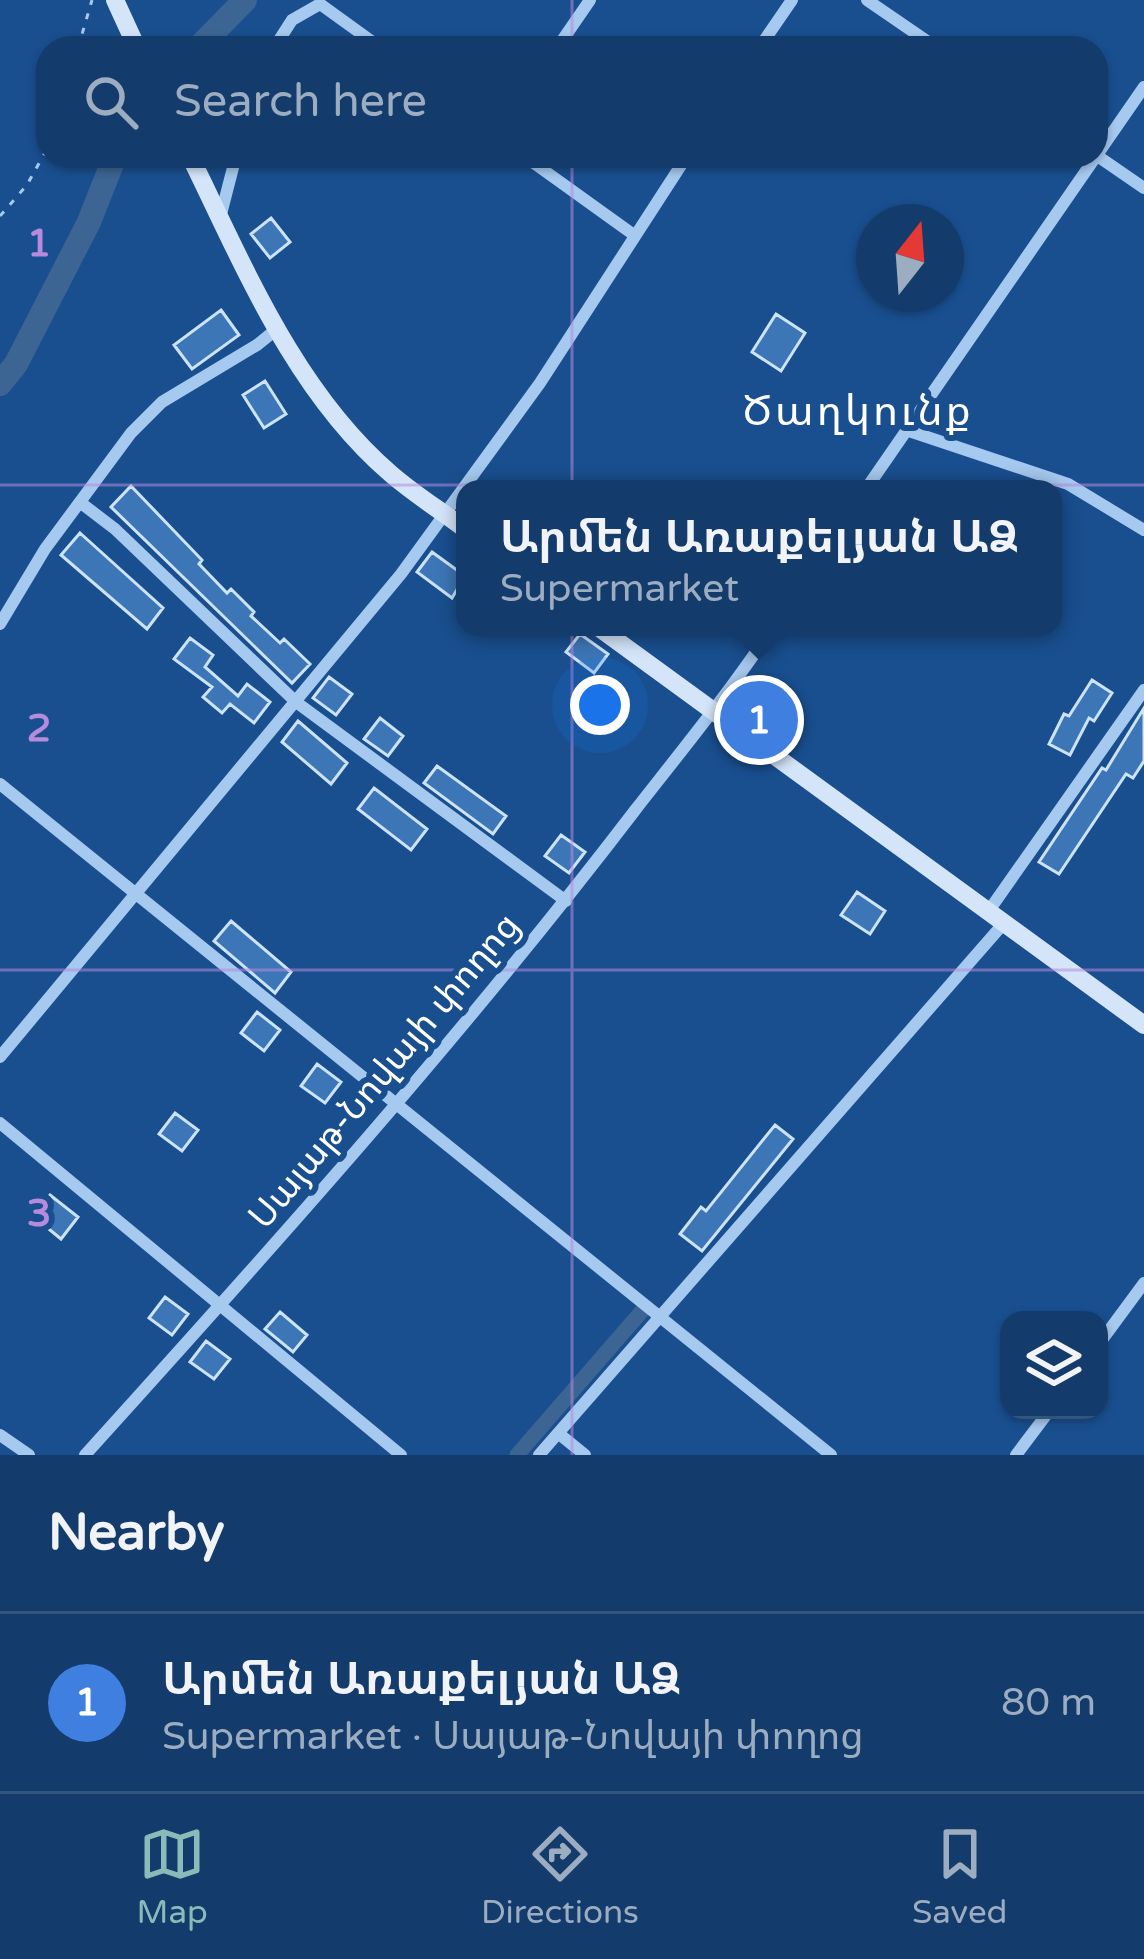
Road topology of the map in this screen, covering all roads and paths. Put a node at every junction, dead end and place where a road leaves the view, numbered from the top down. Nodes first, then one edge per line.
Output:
1 (92, 0) edge
2 (115, 0) edge
3 (590, 0) edge
4 (792, 0) edge
5 (867, 0) edge
6 (82, 36) edge
7 (132, 36) edge
8 (282, 36) edge
9 (364, 36) edge
10 (565, 36) edge
11 (767, 36) edge
12 (920, 36) edge
13 (1144, 87) edge
14 (1108, 140) edge
15 (1108, 163) edge
16 (36, 168) edge
17 (195, 168) edge
18 (233, 168) edge
19 (540, 168) edge
20 (679, 168) edge
21 (1089, 168) edge
22 (1144, 188) edge
23 (0, 216) edge
24 (220, 218) junction
25 (634, 236) junction
26 (278, 328) junction
27 (906, 430) junction
28 (466, 480) edge
29 (872, 480) edge
30 (1056, 480) edge
31 (1062, 482) edge
32 (456, 493) edge
33 (81, 503) junction
34 (442, 512) junction
35 (456, 522) edge
36 (1144, 530) edge
37 (0, 624) edge
38 (610, 636) edge
39 (767, 636) edge
40 (1144, 690) edge
41 (296, 702) junction
42 (711, 712) junction
43 (0, 784) edge
44 (137, 892) junction
45 (566, 902) junction
46 (996, 918) junction
47 (1144, 1025) edge
48 (0, 1057) edge
49 (397, 1104) junction
50 (0, 1123) edge
51 (1144, 1283) edge
52 (220, 1306) junction
53 (658, 1315) junction
54 (1108, 1332) edge
55 (1043, 1419) edge
56 (558, 1433) junction
57 (0, 1435) edge
58 (29, 1455) edge
59 (85, 1455) edge
60 (401, 1455) edge
61 (539, 1455) edge
62 (585, 1455) edge
63 (831, 1455) edge
64 (1016, 1455) edge

1 - 6 path
2 - 7 main road
3 - 10 street
4 - 11 street
5 - 12 street
8 - 9 street
13 - 14 street
15 - 22 street
16 - 23 path
17 - 24 main road
18 - 24 street
19 - 25 street
20 - 25 street
21 - 27 street
24 - 26 main road
25 - 28 street
26 - 33 street
26 - 34 main road
27 - 29 street
27 - 30 street
31 - 36 street
32 - 34 street
33 - 37 street
33 - 41 street
34 - 35 main road
34 - 41 street
38 - 42 main road
39 - 42 street, Սայաթ-Նովայի փողոց
40 - 46 street
41 - 44 street
41 - 45 street
42 - 45 street, Սայաթ-Նովայի փողոց
42 - 46 main road
43 - 44 street
44 - 48 street
44 - 49 street
45 - 49 street, Սայաթ-Նովայի փողոց
46 - 47 main road
46 - 53 street
49 - 52 street, Սայաթ-Նովայի փողոց
49 - 53 street
50 - 52 street
51 - 54 street
52 - 59 street, Սայաթ-Նովայի փողոց
52 - 60 street
53 - 56 street
53 - 63 street
55 - 64 street
56 - 61 street
56 - 62 street
57 - 58 street

